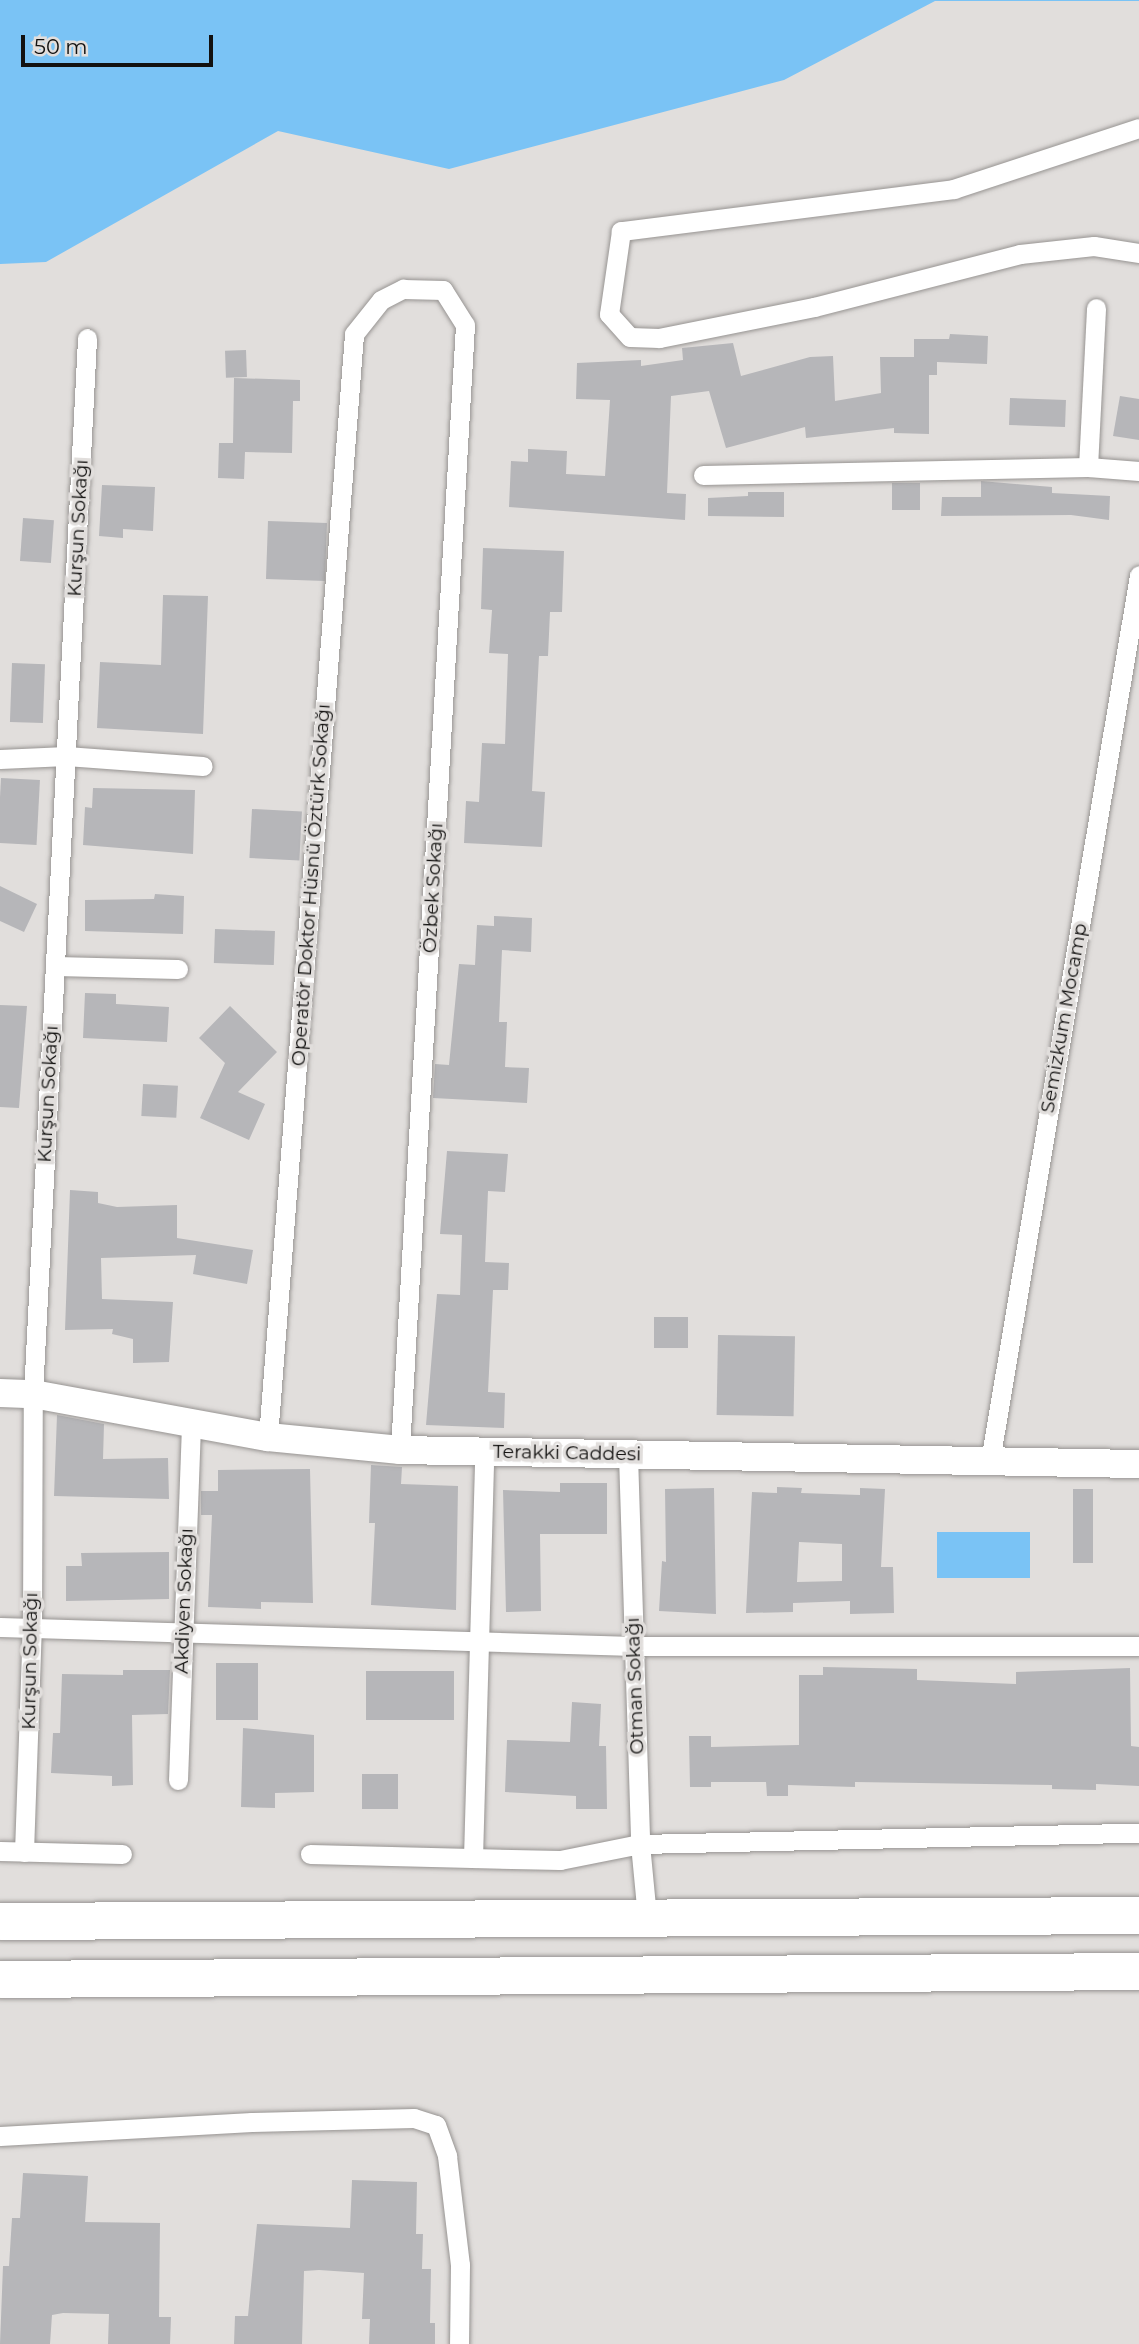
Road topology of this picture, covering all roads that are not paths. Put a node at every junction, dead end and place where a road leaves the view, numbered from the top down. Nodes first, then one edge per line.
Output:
1 (1139, 128) edge
2 (1139, 253) edge
3 (1096, 308) dead end
4 (465, 325) joint
5 (88, 338) dead end
6 (1088, 467) junction
7 (1139, 471) edge
8 (703, 475) dead end
9 (1139, 575) edge
10 (66, 755) junction
11 (0, 759) edge
12 (203, 766) dead end
13 (55, 966) junction
14 (178, 969) dead end
15 (0, 1393) edge
16 (33, 1394) junction
17 (191, 1423) junction
18 (268, 1437) junction
19 (401, 1450) junction
20 (484, 1452) junction
21 (628, 1455) junction
22 (990, 1461) junction
23 (1139, 1464) edge
24 (0, 1627) edge
25 (32, 1627) junction
26 (182, 1633) junction
27 (478, 1642) junction
28 (634, 1646) junction
29 (1139, 1646) edge
30 (178, 1780) dead end
31 (1139, 1833) edge
32 (640, 1844) junction
33 (0, 1851) edge
34 (24, 1852) junction
35 (122, 1854) dead end
36 (310, 1854) dead end
37 (473, 1858) junction
38 (1139, 1915) edge
39 (647, 1917) junction
40 (0, 1921) edge
41 (1139, 1971) edge
42 (0, 1979) edge
43 (0, 2136) edge
44 (459, 2344) edge

1 - 2 street
3 - 6 street
4 - 18 street, Operatör Doktor Hüsnü Öztürk Sokağı
4 - 19 street, Özbek Sokağı
5 - 10 street, Kurşun Sokağı
6 - 7 street
6 - 8 street
9 - 22 street, Semizkum Mocamp
10 - 11 street
10 - 12 street
10 - 13 street, Kurşun Sokağı
13 - 14 street
13 - 16 street, Kurşun Sokağı
15 - 16 street, Terakki Caddesi
16 - 17 street, Terakki Caddesi
16 - 25 street, Kurşun Sokağı
17 - 18 street, Terakki Caddesi
17 - 26 street, Akdiyen Sokağı
18 - 19 street, Terakki Caddesi
19 - 20 street, Terakki Caddesi
20 - 21 street, Terakki Caddesi
20 - 27 street
21 - 22 street, Terakki Caddesi
21 - 28 street, Otman Sokağı
22 - 23 street, Terakki Caddesi
24 - 25 street
25 - 26 street
25 - 34 street, Kurşun Sokağı
26 - 27 street
26 - 30 street, Akdiyen Sokağı
27 - 28 street
27 - 37 street
28 - 29 street
28 - 32 street, Otman Sokağı
31 - 32 street
32 - 37 street
32 - 39 street, Otman Sokağı
33 - 34 street
34 - 35 street
36 - 37 street
38 - 39 highway
39 - 40 highway
41 - 42 highway
43 - 44 street

